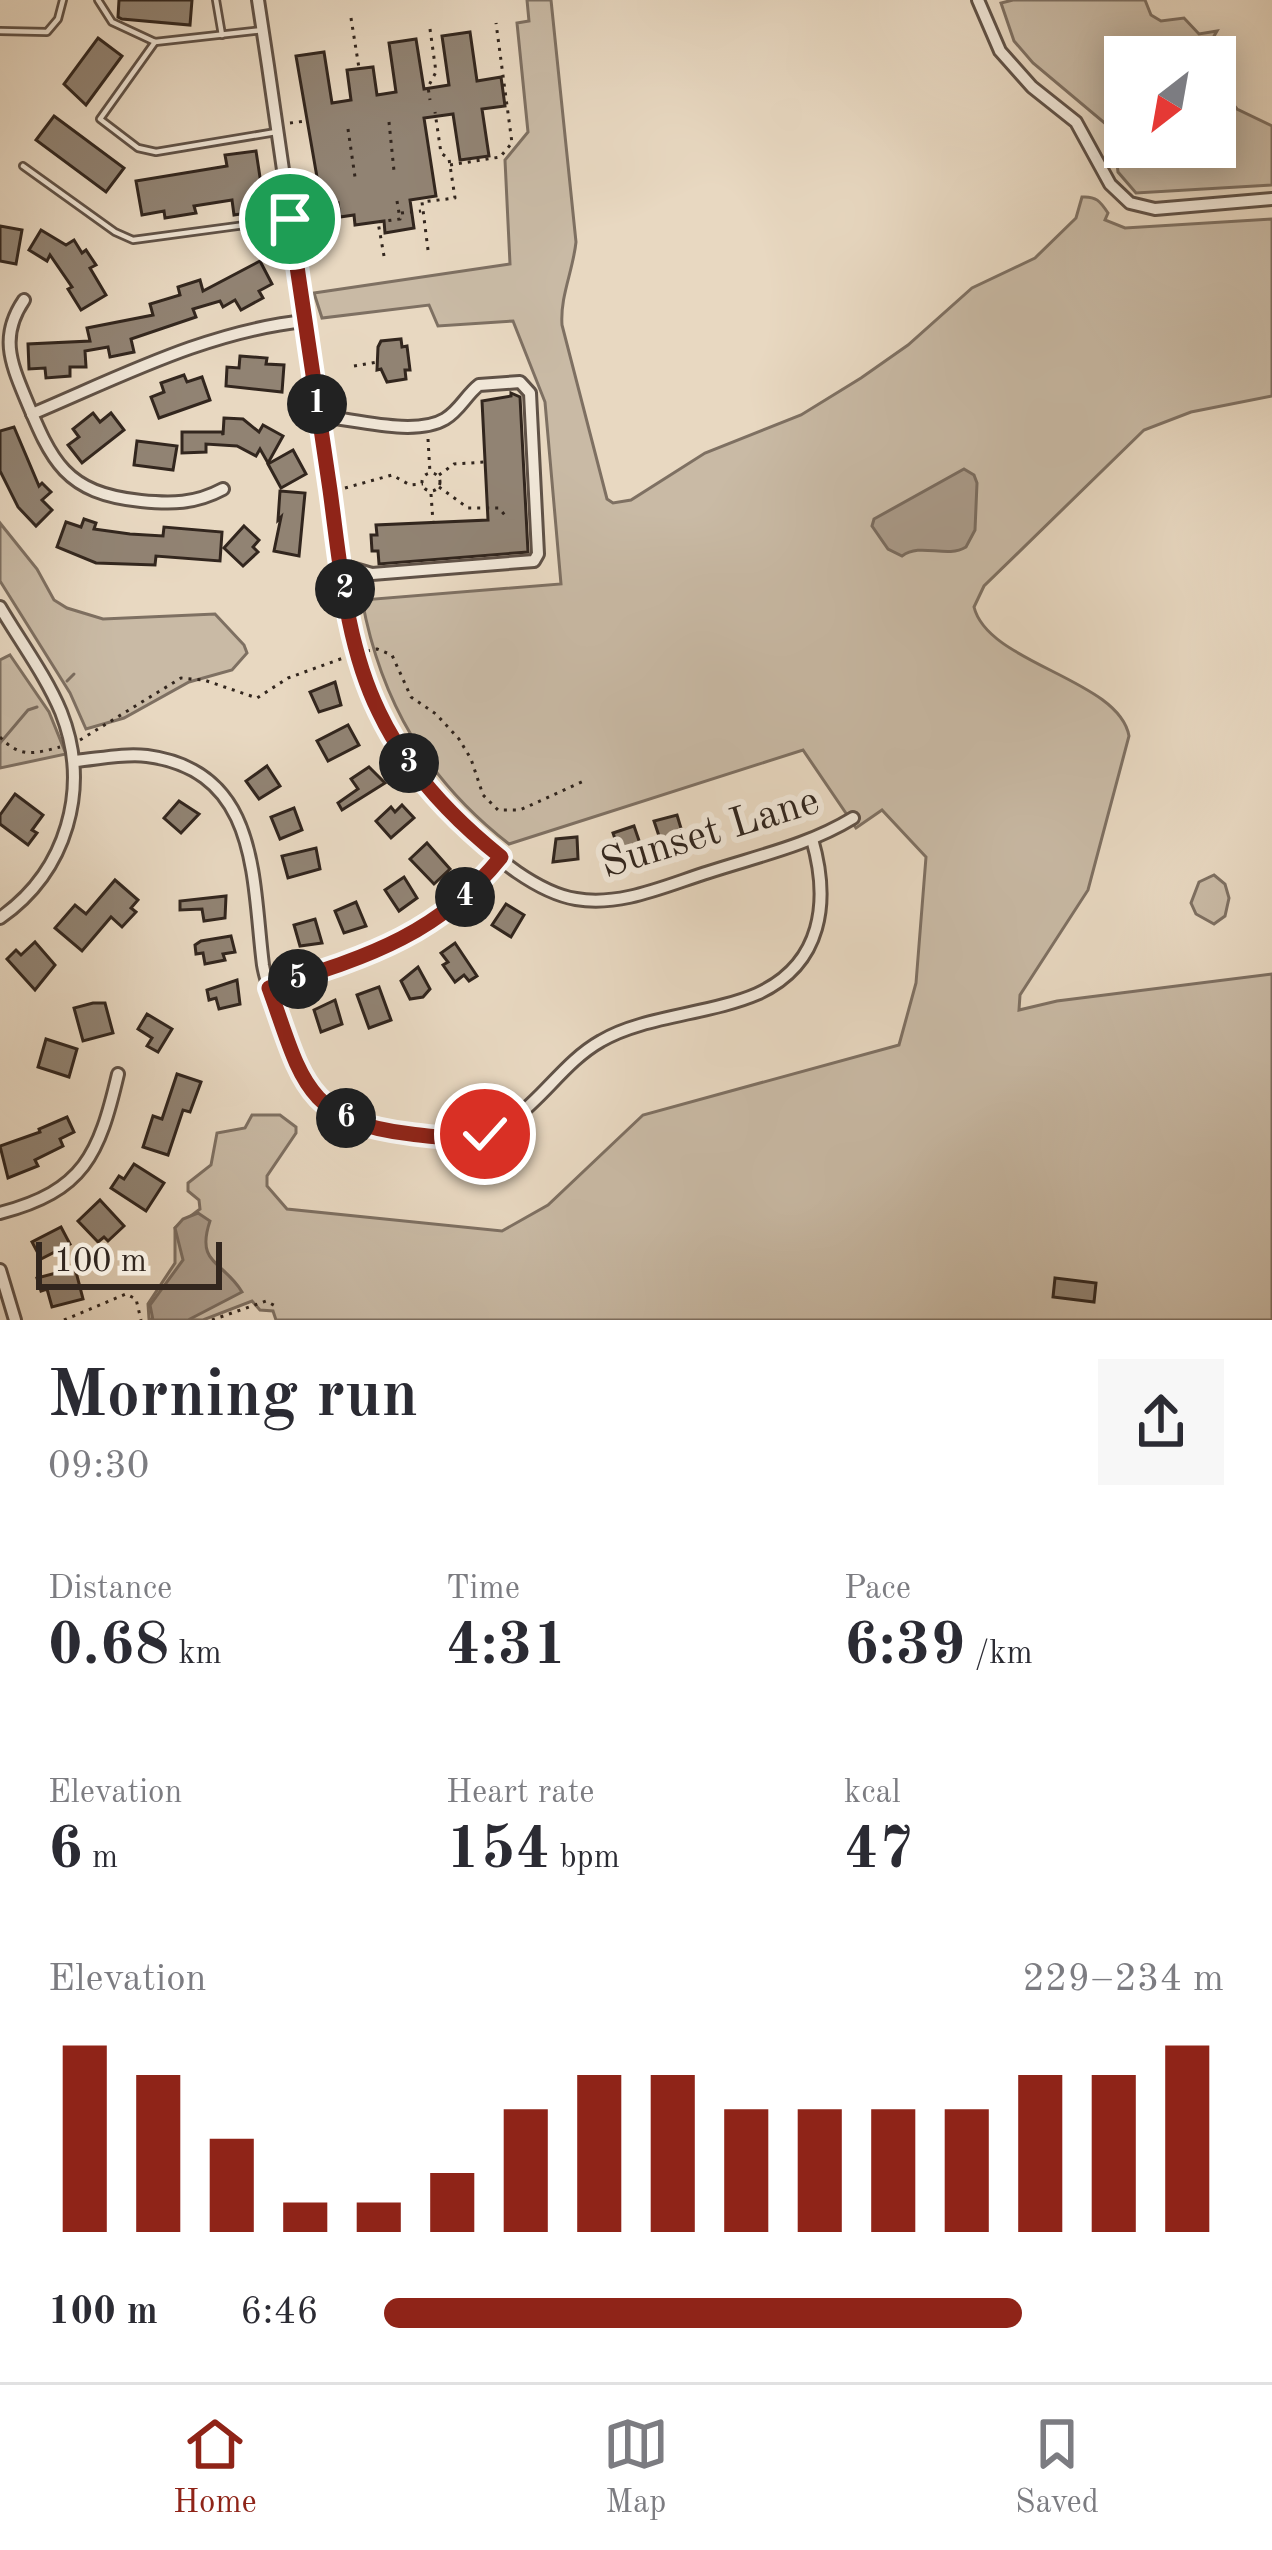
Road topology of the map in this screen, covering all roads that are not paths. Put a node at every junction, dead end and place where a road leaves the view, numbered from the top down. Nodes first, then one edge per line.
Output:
1 (63, 0) edge
2 (98, 0) edge
3 (216, 0) edge
4 (258, 0) edge
5 (978, 0) edge
6 (263, 30) junction
7 (0, 32) edge
8 (222, 34) junction
9 (154, 43) junction
10 (277, 132) junction
11 (23, 166) dead end
12 (1272, 199) edge
13 (290, 219) junction
14 (23, 300) dead end
15 (305, 321) junction
16 (32, 414) junction
17 (319, 416) junction
18 (223, 489) dead end
19 (340, 565) junction
20 (0, 607) edge
21 (75, 761) junction
22 (853, 818) dead end
23 (812, 839) junction
24 (501, 857) junction
25 (0, 918) edge
26 (269, 988) junction
27 (118, 1074) dead end
28 (0, 1213) edge
29 (0, 1270) edge
30 (15, 1320) edge

1 - 7 lane
2 - 9 lane
3 - 8 lane
4 - 6 street, Sunset Lane
5 - 12 street
6 - 8 lane
6 - 10 street, Sunset Lane
8 - 9 lane
9 - 10 lane
10 - 13 street, Sunset Lane
11 - 13 lane
13 - 15 street, Sunset Lane
14 - 16 street
15 - 16 street
15 - 17 street, Sunset Lane
16 - 18 street
17 - 19 street, Sunset Lane
17 - 19 street
19 - 24 street, Sunset Lane
20 - 21 street
21 - 25 street
21 - 26 street
22 - 23 street, Sunset Lane
23 - 24 street, Sunset Lane
23 - 26 street
24 - 26 street
27 - 28 street
29 - 30 street

